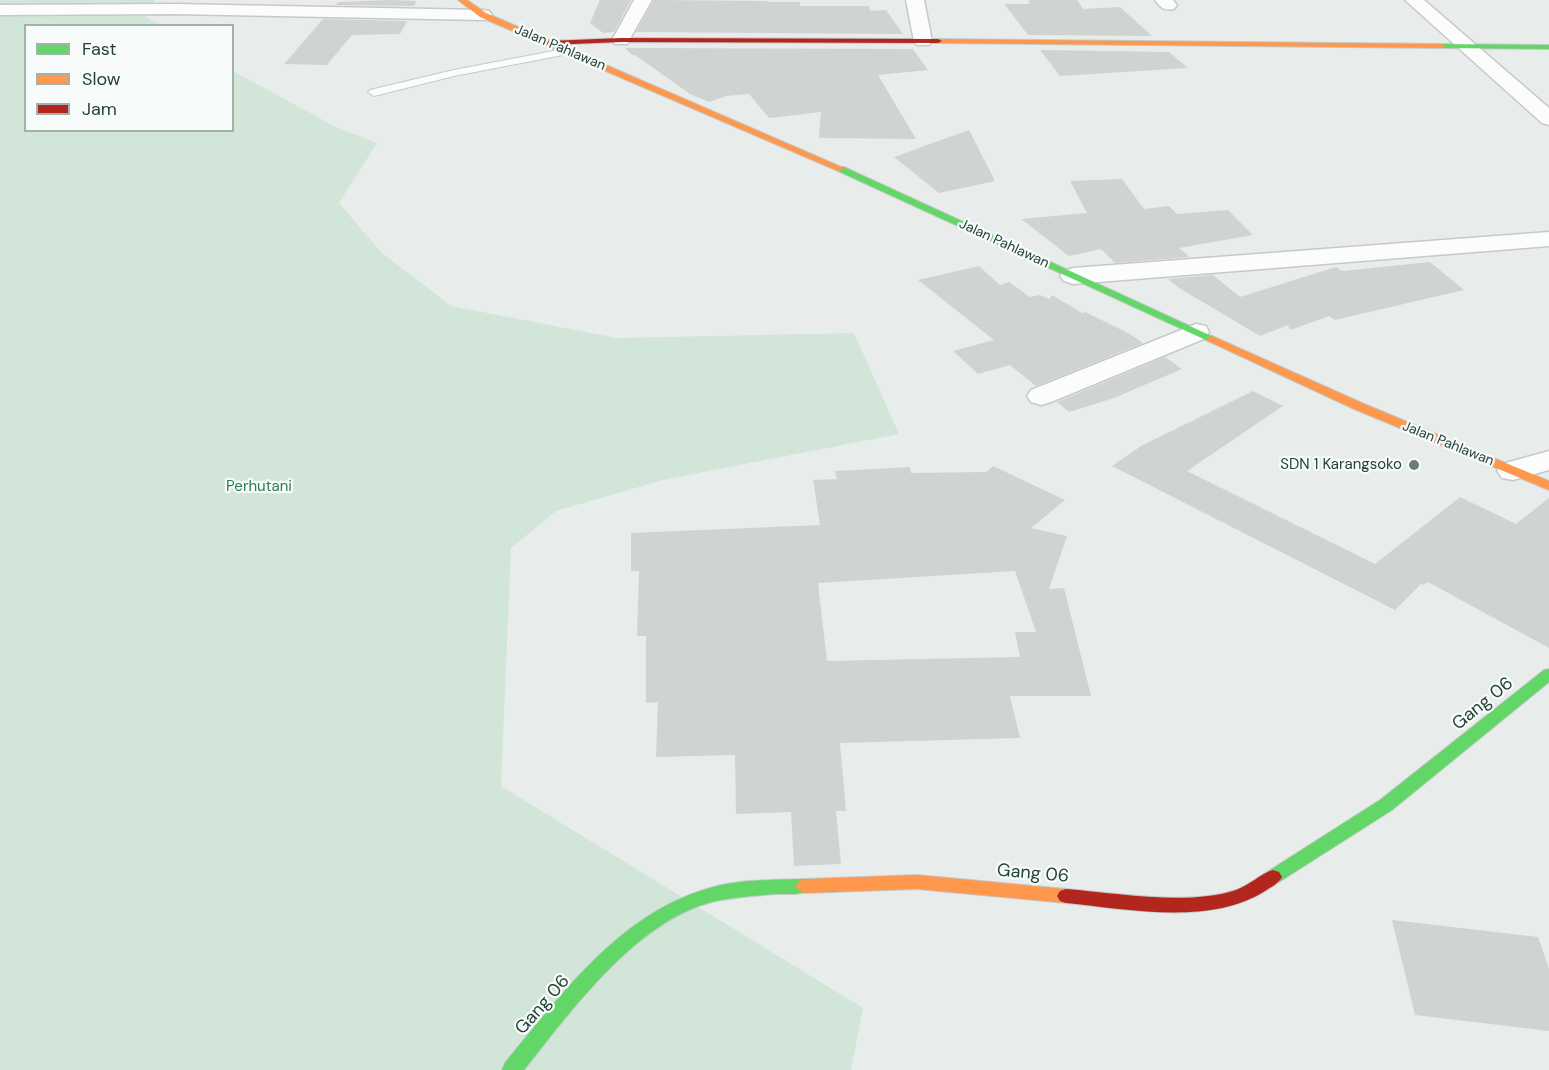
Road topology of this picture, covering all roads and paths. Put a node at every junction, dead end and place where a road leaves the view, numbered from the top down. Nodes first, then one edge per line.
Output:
1 (462, 0) edge
2 (643, 0) edge
3 (915, 0) edge
4 (1414, 0) edge
5 (0, 10) edge
6 (483, 15) junction
7 (621, 40) junction
8 (923, 41) junction
9 (549, 43) junction
10 (1468, 47) junction
11 (1549, 47) edge
12 (569, 51) junction
13 (374, 92) dead end
14 (1549, 119) edge
15 (1549, 239) edge
16 (1073, 276) junction
17 (1196, 332) junction
18 (1041, 396) dead end
19 (1549, 460) edge
20 (1513, 471) junction
21 (1549, 486) edge
22 (1549, 674) edge
23 (512, 1070) edge

1 - 6 main road, Jalan Pahlawan
2 - 7 street
3 - 8 street
4 - 10 street
5 - 6 street
6 - 9 main road, Jalan Pahlawan
7 - 8 main road
7 - 9 main road
8 - 10 main road
9 - 12 main road, Jalan Pahlawan
10 - 11 main road
10 - 14 street
12 - 13 lane
12 - 16 main road, Jalan Pahlawan
15 - 16 street
16 - 17 main road, Jalan Pahlawan
17 - 18 street
17 - 20 main road, Jalan Pahlawan
19 - 20 street
20 - 21 main road, Jalan Pahlawan
22 - 23 main road, Gang 06

